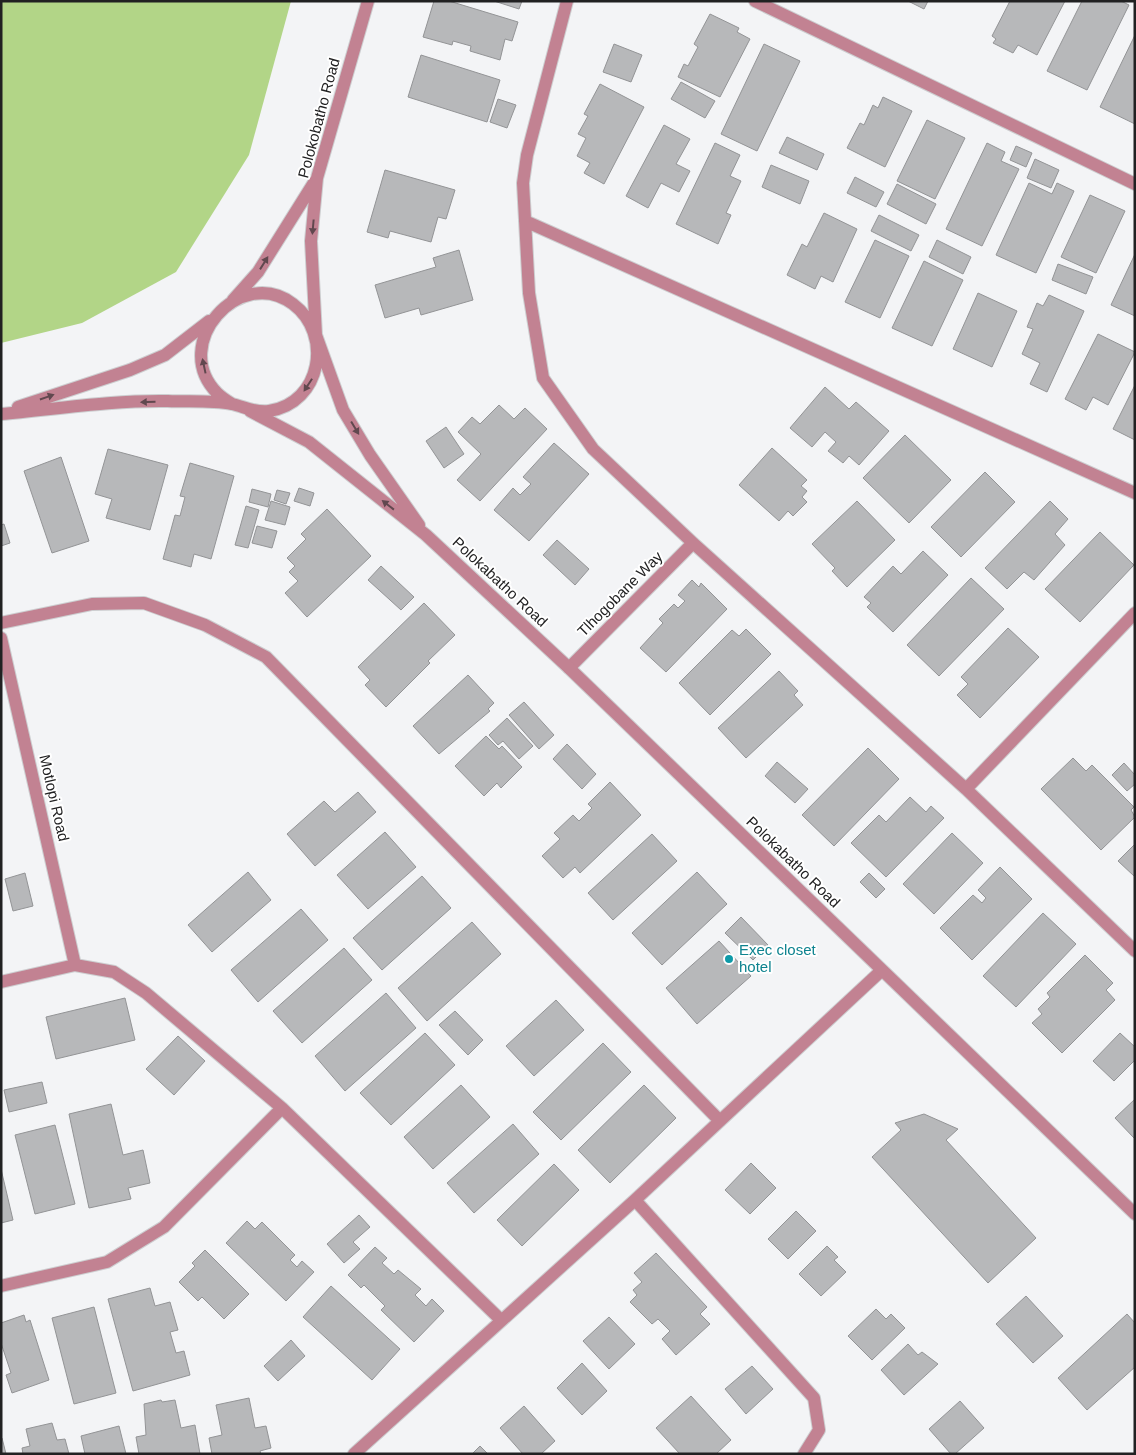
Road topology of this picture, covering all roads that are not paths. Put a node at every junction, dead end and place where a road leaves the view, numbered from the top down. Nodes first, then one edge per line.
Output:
1 (368, 1) edge
2 (567, 1) edge
3 (755, 1) edge
4 (317, 178) junction
5 (1135, 184) edge
6 (525, 221) junction
7 (233, 300) junction
8 (212, 318) junction
9 (316, 335) junction
10 (232, 404) junction
11 (250, 411) junction
12 (1, 413) edge
13 (1135, 493) edge
14 (426, 535) junction
15 (693, 543) junction
16 (1135, 613) edge
17 (1, 623) edge
18 (1, 638) edge
19 (569, 668) junction
20 (966, 789) junction
21 (1135, 951) edge
22 (75, 965) junction
23 (881, 971) junction
24 (1, 982) edge
25 (282, 1108) junction
26 (720, 1121) junction
27 (635, 1200) junction
28 (1135, 1214) edge
29 (1, 1286) edge
30 (501, 1320) junction
31 (354, 1454) edge
32 (804, 1454) edge

1 - 4 street, Polokobatho Road
2 - 6 street
3 - 5 street
7 -> 4 street
4 -> 9 street, Polokobatho Road
6 - 13 street
6 - 15 street
7 - 8 street
7 - 9 street
10 -> 8 street
12 -> 8 street
9 -> 11 street
9 -> 14 street
10 - 11 street
10 -> 12 street
14 -> 11 street
14 - 19 street, Polokabatho Road
15 - 19 street, Tlhogobane Way
15 - 20 street
16 - 20 street
17 - 26 street
18 - 22 street, Motlopi Road
19 - 23 street, Polokabatho Road
20 - 21 street
22 - 24 street
22 - 25 street
23 - 26 street
23 - 28 street, Polokabatho Road
25 - 29 street
25 - 30 street
26 - 27 street
27 - 30 street
27 - 32 street
30 - 31 street

